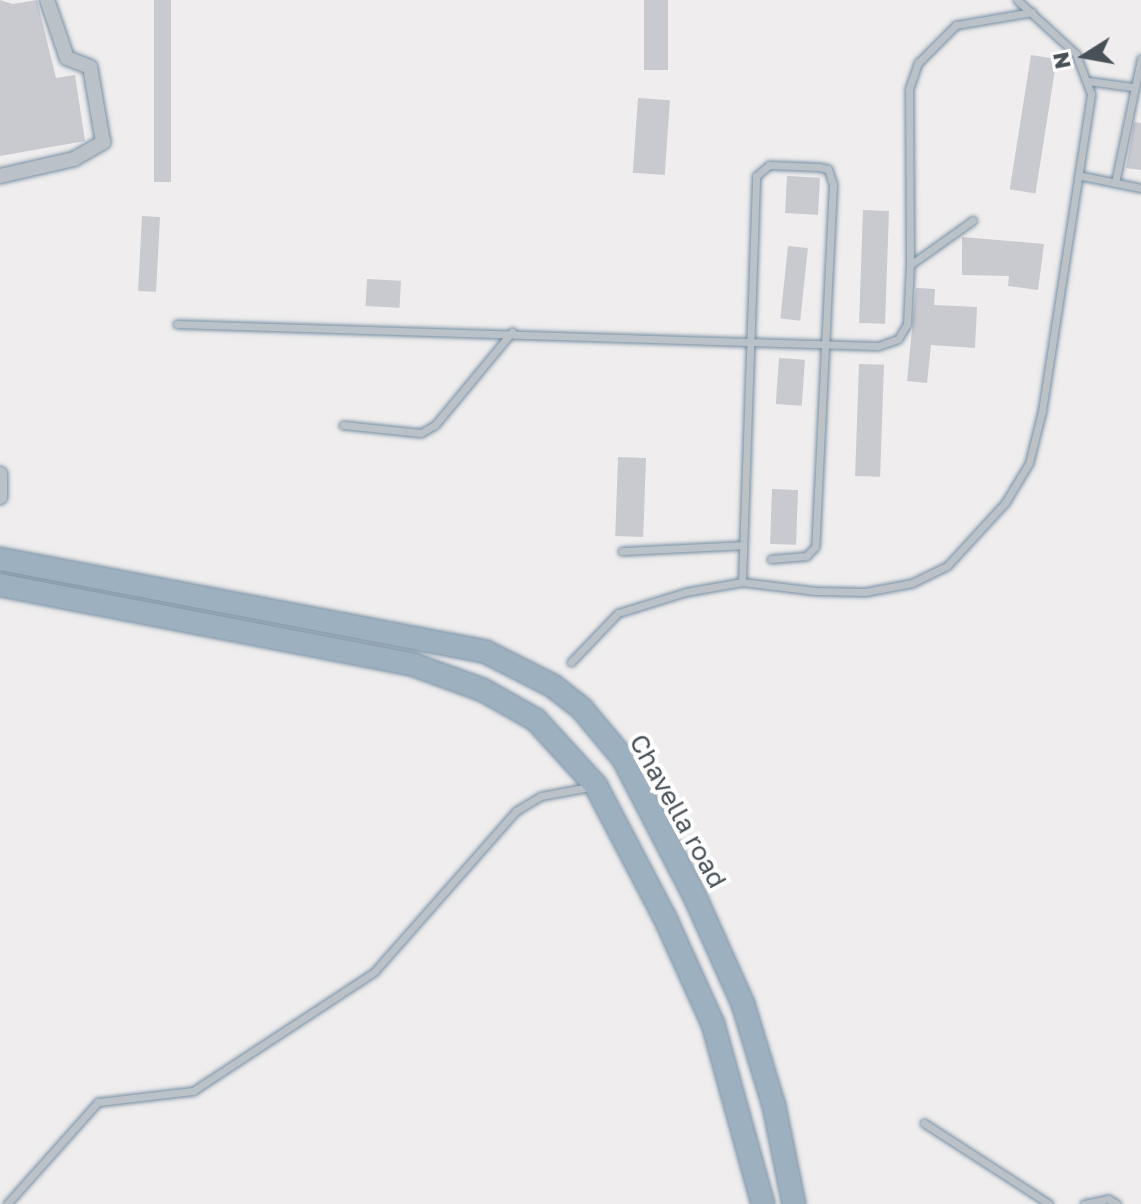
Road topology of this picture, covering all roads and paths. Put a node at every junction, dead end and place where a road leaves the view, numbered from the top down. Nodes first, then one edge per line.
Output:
1 (47, 0) edge
2 (1017, 0) edge
3 (1032, 12) junction
4 (1141, 59) edge
5 (1088, 81) junction
6 (1133, 87) junction
7 (0, 176) edge
8 (1082, 176) junction
9 (1115, 183) junction
10 (1141, 188) edge
11 (973, 220) dead end
12 (910, 265) junction
13 (177, 324) dead end
14 (512, 332) junction
15 (749, 343) junction
16 (823, 345) junction
17 (343, 425) dead end
18 (0, 474) edge
19 (0, 497) edge
20 (743, 545) junction
21 (622, 551) dead end
22 (0, 559) edge
23 (771, 559) dead end
24 (742, 582) junction
25 (0, 585) edge
26 (571, 662) dead end
27 (596, 786) junction
28 (924, 1123) dead end
29 (7, 1204) edge
30 (763, 1204) edge
31 (794, 1204) edge
32 (1049, 1204) edge
33 (1084, 1204) edge
34 (1117, 1204) edge

1 - 7 street
2 - 3 lane
3 - 5 lane
3 - 12 lane
4 - 6 lane
5 - 6 lane
5 - 8 lane
6 - 9 lane
8 - 9 lane
8 - 24 lane
9 - 10 lane
11 - 12 lane
12 - 16 lane
13 - 14 lane
14 - 15 lane
14 - 17 lane
15 - 16 lane
15 - 16 lane
15 - 20 lane
16 - 23 lane
18 - 19 street
20 - 21 lane
20 - 24 lane
22 - 31 highway, Chavella road
24 - 26 lane
25 - 27 highway
27 - 29 lane
27 - 30 highway
28 - 32 lane
33 - 34 lane

